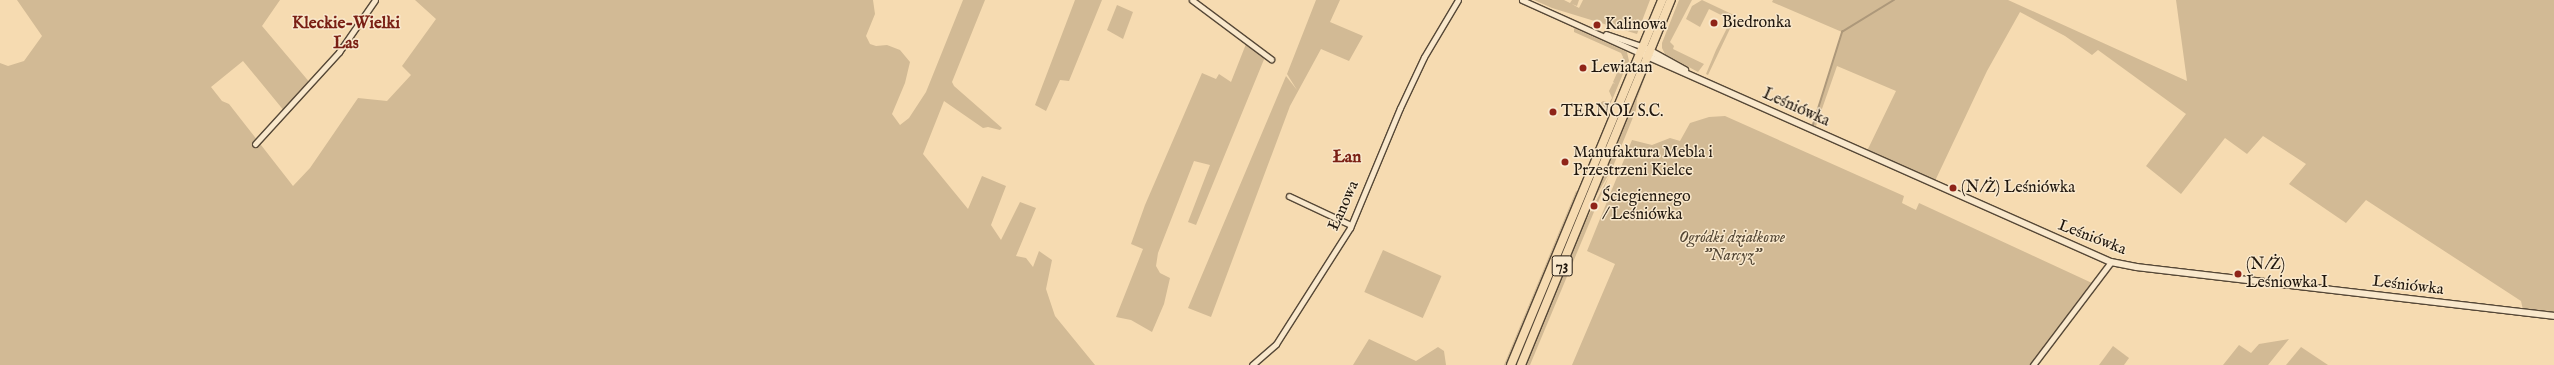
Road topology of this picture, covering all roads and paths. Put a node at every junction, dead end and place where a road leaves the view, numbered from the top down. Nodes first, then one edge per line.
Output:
1 (375, 0) edge
2 (1192, 0) edge
3 (1458, 0) edge
4 (1522, 0) edge
5 (1662, 0) edge
6 (1671, 0) edge
7 (1645, 51) junction
8 (1270, 59) dead end
9 (255, 144) dead end
10 (1289, 196) dead end
11 (1351, 225) junction
12 (2111, 262) junction
13 (2554, 316) edge
14 (1252, 365) edge
15 (1511, 365) edge
16 (1521, 365) edge
17 (2033, 365) edge

1 - 9 street
2 - 8 street
3 - 11 street, Łanowa
4 - 7 street
5 - 7 main road, 73
6 - 7 main road, 73
7 - 12 street, Leśniówka
7 - 15 main road, 73
7 - 16 main road, 73
10 - 11 street
11 - 14 street, Łanowa
12 - 13 street, Leśniówka
12 - 17 street

